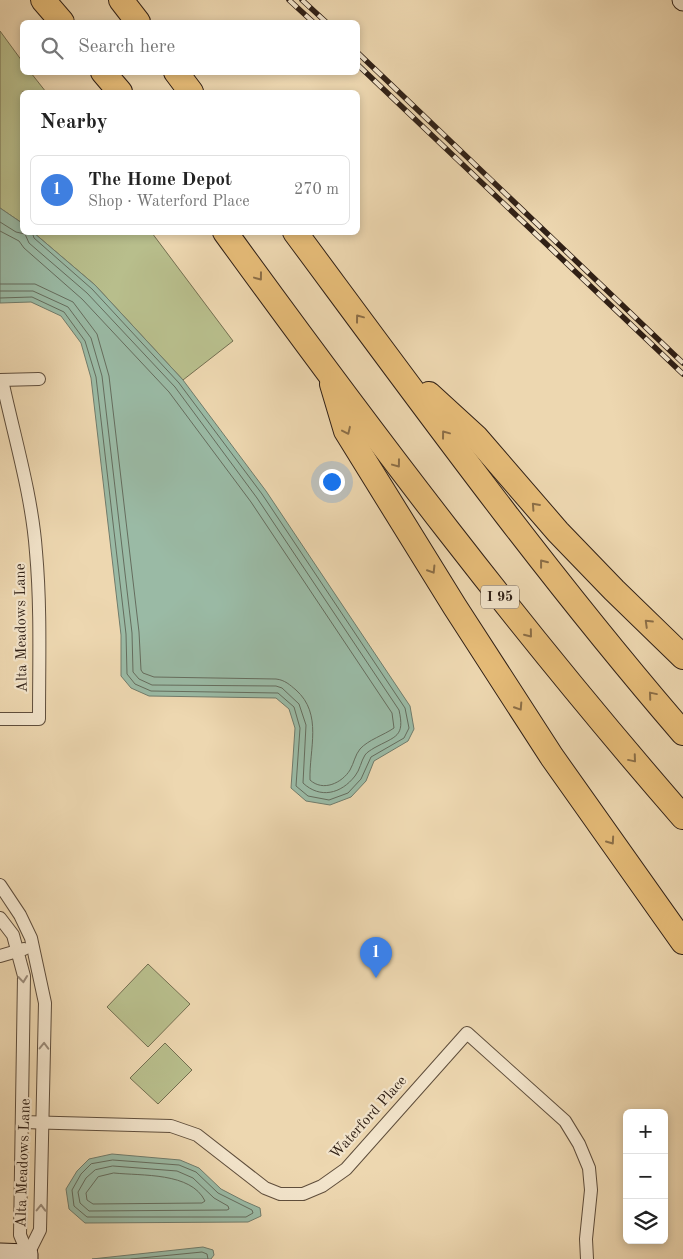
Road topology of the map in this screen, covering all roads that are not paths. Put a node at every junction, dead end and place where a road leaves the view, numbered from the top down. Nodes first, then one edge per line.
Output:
1 (43, 0) edge
2 (121, 0) edge
3 (60, 20) edge
4 (136, 20) edge
5 (106, 75) edge
6 (178, 75) edge
7 (118, 90) edge
8 (190, 90) edge
9 (228, 235) edge
10 (297, 235) edge
11 (388, 357) junction
12 (327, 368) junction
13 (39, 379) dead end
14 (1, 380) edge
15 (683, 657) edge
16 (0, 719) edge
17 (683, 733) edge
18 (683, 817) edge
19 (0, 885) edge
20 (0, 918) edge
21 (683, 942) edge
22 (32, 946) junction
23 (17, 952) junction
24 (0, 956) edge
25 (22, 1122) junction
26 (42, 1123) junction
27 (0, 1254) edge
28 (28, 1257) edge
29 (587, 1259) edge

1 - 3 highway
2 - 4 highway
5 - 7 highway
6 - 8 highway
9 -> 12 highway, I 95
11 -> 10 highway
15 -> 11 highway
17 -> 11 highway
12 -> 18 highway, I 95
12 -> 21 highway
13 - 14 street
14 - 16 street, Alta Meadows Lane
19 - 22 street, Alta Meadows Lane
20 - 23 street, Alta Meadows Lane
22 - 23 street
26 -> 22 street, Alta Meadows Lane
23 - 24 street
23 -> 25 street, Alta Meadows Lane
25 - 26 street, Waterford Place
25 - 28 street, Alta Meadows Lane
28 -> 26 street, Alta Meadows Lane
26 - 29 street, Waterford Place
27 - 28 street

